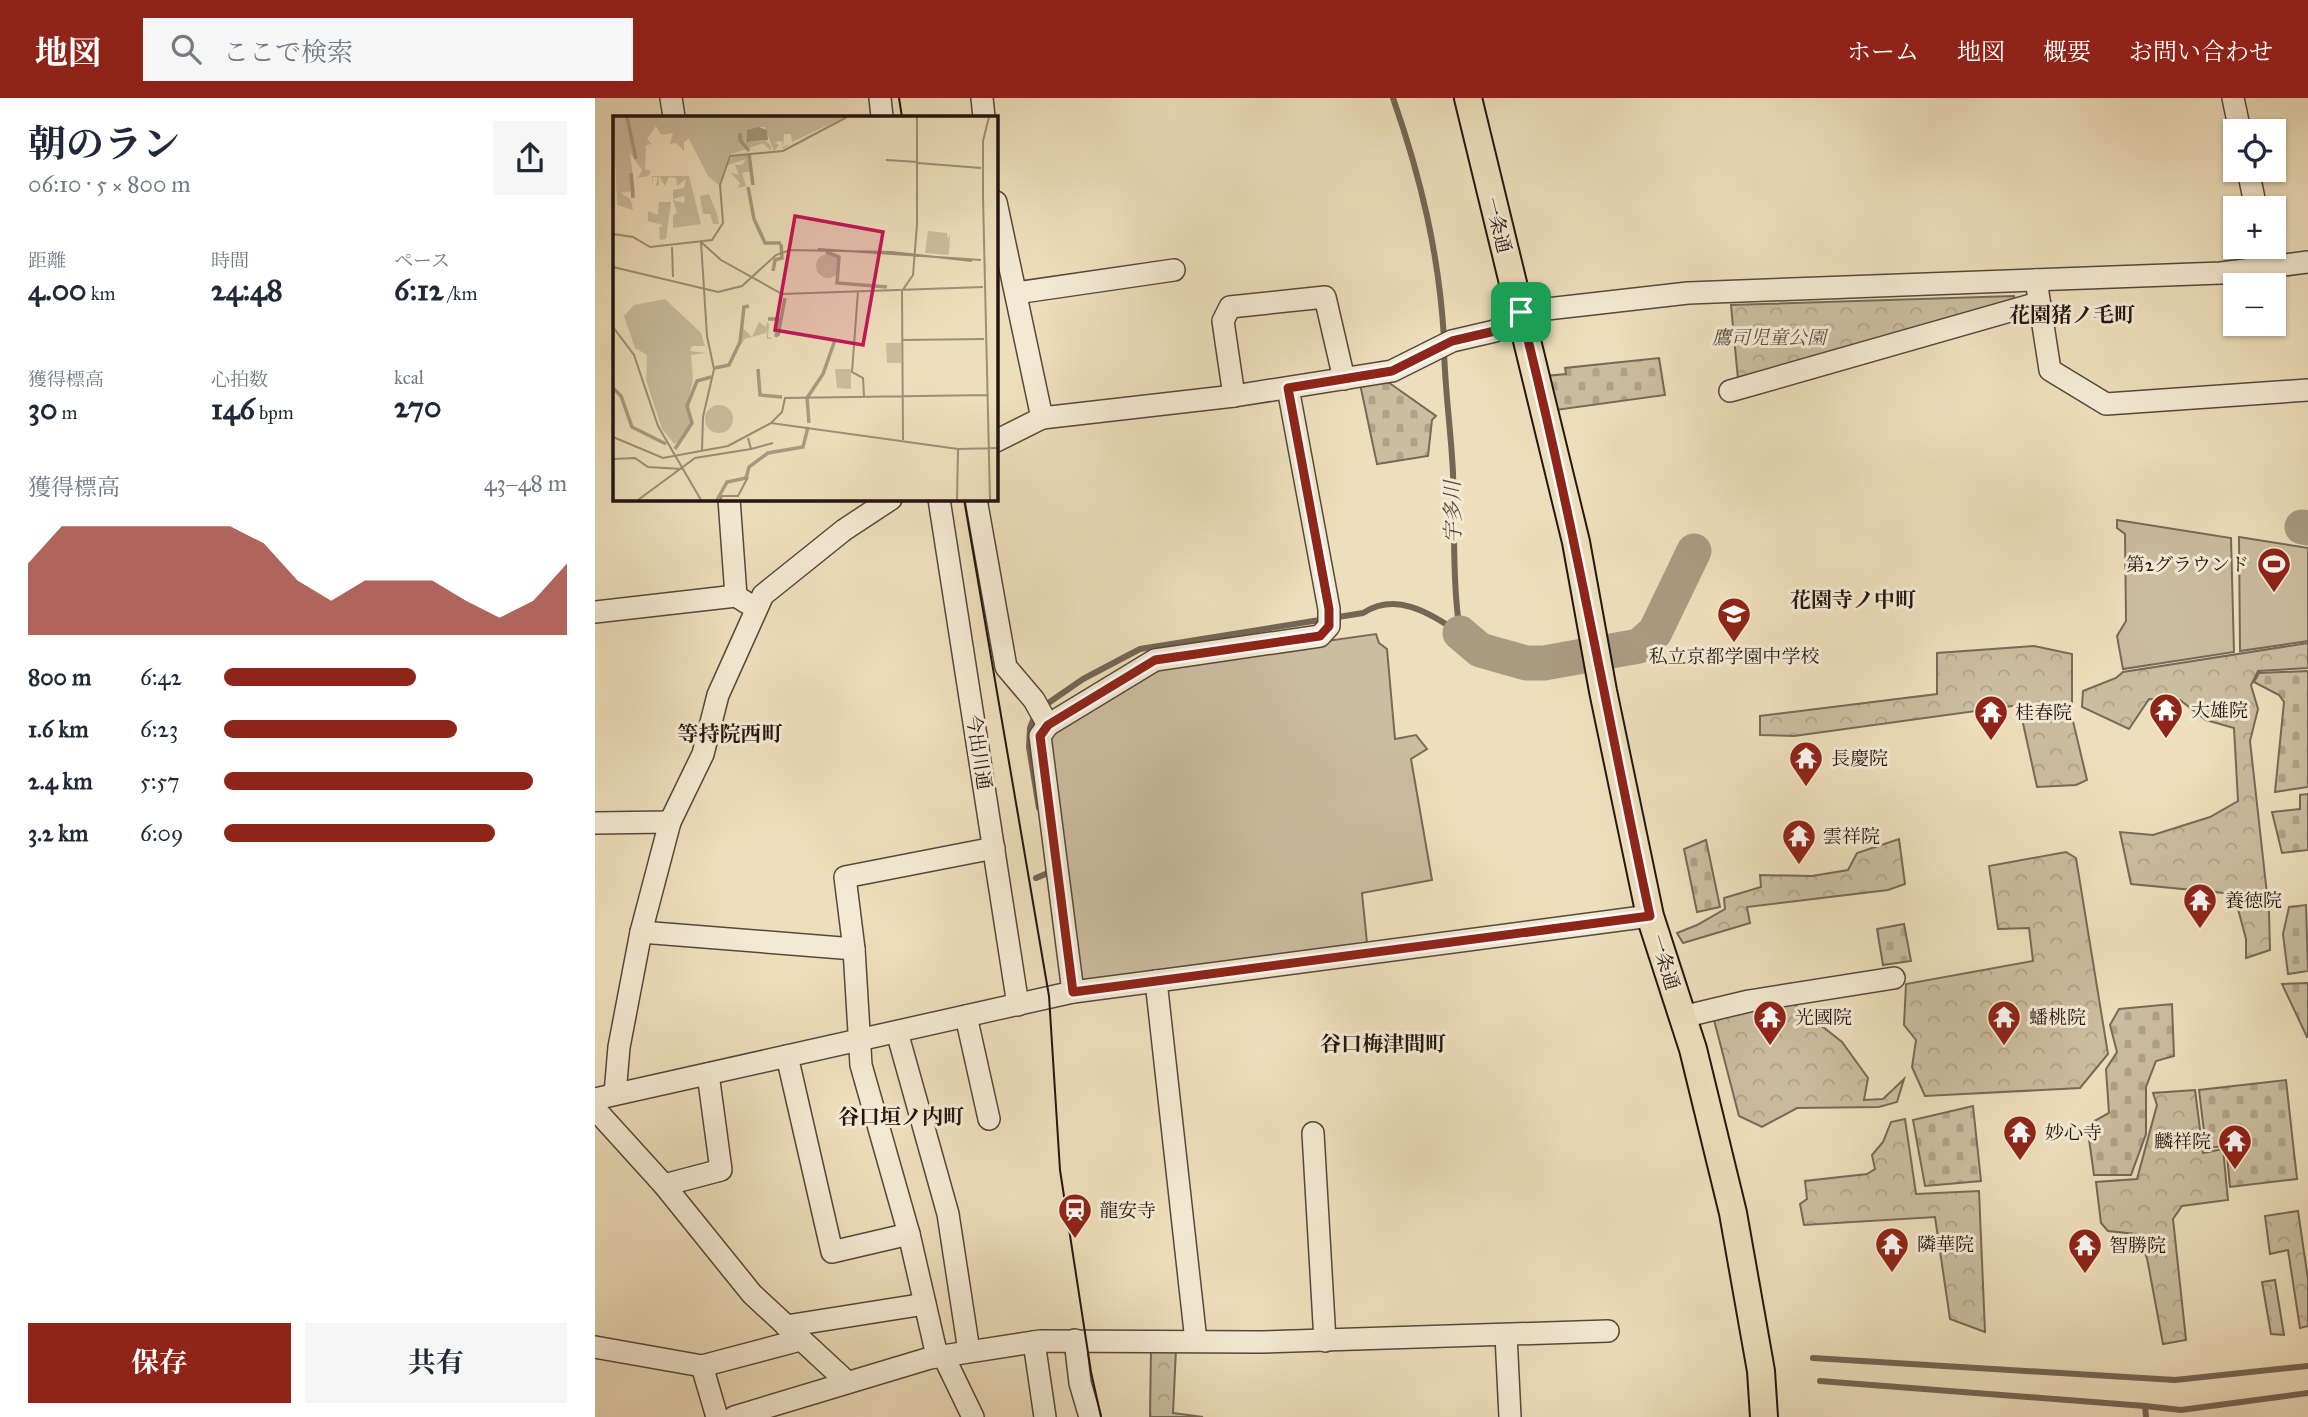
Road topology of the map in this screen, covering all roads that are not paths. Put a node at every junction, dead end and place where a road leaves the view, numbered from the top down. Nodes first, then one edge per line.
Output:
1 (671, 98) edge
2 (880, 98) edge
3 (982, 98) edge
4 (1468, 98) edge
5 (2233, 98) edge
6 (674, 116) edge
7 (882, 116) edge
8 (984, 116) edge
9 (2237, 119) edge
10 (997, 207) edge
11 (2260, 259) edge
12 (2283, 259) edge
13 (2308, 262) edge
14 (1174, 270) dead end
15 (2036, 280) junction
16 (1016, 293) junction
17 (2038, 303) junction
18 (1521, 312) junction
19 (1344, 379) junction
20 (1288, 388) junction
21 (2308, 390) edge
22 (1730, 391) dead end
23 (1234, 396) junction
24 (1042, 418) junction
25 (997, 440) edge
26 (729, 500) edge
27 (889, 500) edge
28 (939, 500) edge
29 (976, 500) edge
30 (736, 596) junction
31 (754, 609) junction
32 (595, 612) edge
33 (1041, 713) junction
34 (670, 822) junction
35 (595, 823) edge
36 (993, 848) junction
37 (1650, 916) junction
38 (642, 932) junction
39 (854, 949) junction
40 (1894, 978) dead end
41 (1156, 981) junction
42 (1073, 992) junction
43 (1018, 1005) junction
44 (966, 1016) junction
45 (1682, 1017) junction
46 (897, 1032) junction
47 (859, 1040) junction
48 (787, 1056) junction
49 (708, 1074) junction
50 (600, 1102) edge
51 (989, 1119) dead end
52 (1313, 1133) dead end
53 (664, 1185) junction
54 (909, 1234) junction
55 (925, 1304) junction
56 (1608, 1331) dead end
57 (793, 1333) junction
58 (1506, 1335) junction
59 (1075, 1340) junction
60 (1196, 1340) junction
61 (1325, 1341) junction
62 (1034, 1342) junction
63 (595, 1347) edge
64 (969, 1351) junction
65 (940, 1356) junction
66 (702, 1366) junction
67 (846, 1381) junction
68 (798, 1408) edge
69 (717, 1417) edge
70 (735, 1417) edge
71 (973, 1417) edge
72 (1045, 1417) edge
73 (1090, 1417) edge
74 (1510, 1417) edge
75 (1764, 1417) edge

1 - 6 street
2 - 7 street
3 - 8 street
4 - 18 main road, 一条通
5 - 9 street
10 - 16 street
11 - 15 street
12 - 13 street
14 - 16 street
15 - 17 street
15 - 18 street
16 - 24 street
17 - 21 street
17 - 22 street
18 - 19 street
18 - 37 main road, 一条通
19 - 20 street
19 - 23 street
20 - 23 street
20 - 33 street
23 - 24 street
24 - 25 street
26 - 30 street
27 - 31 street
28 - 36 street, 今出川通
29 - 33 street
30 - 31 street
30 - 32 street
31 - 34 street
33 - 42 street
34 - 35 street
34 - 38 street
36 - 39 street
36 - 43 street, 今出川通
37 - 41 street
37 - 45 main road, 一条通
38 - 39 street
38 - 50 street
39 - 47 street
40 - 45 street
41 - 42 street
41 - 60 street
42 - 43 street
43 - 44 street
44 - 46 street
44 - 51 street
45 - 75 main road, 一条通
46 - 47 street
46 - 64 street
47 - 48 street
47 - 54 street
48 - 49 street
48 - 54 street
49 - 50 street
49 - 53 street
50 - 53 street
52 - 61 street
53 - 57 street
54 - 55 street
55 - 57 street
55 - 65 street
56 - 58 street
57 - 66 street
57 - 67 street
58 - 61 street
58 - 74 street
59 - 60 street
59 - 62 street
59 - 73 street
60 - 61 street
62 - 64 street
62 - 72 street
63 - 66 street
64 - 65 street
65 - 67 street
65 - 71 street
66 - 69 street
67 - 68 street
68 - 70 street

